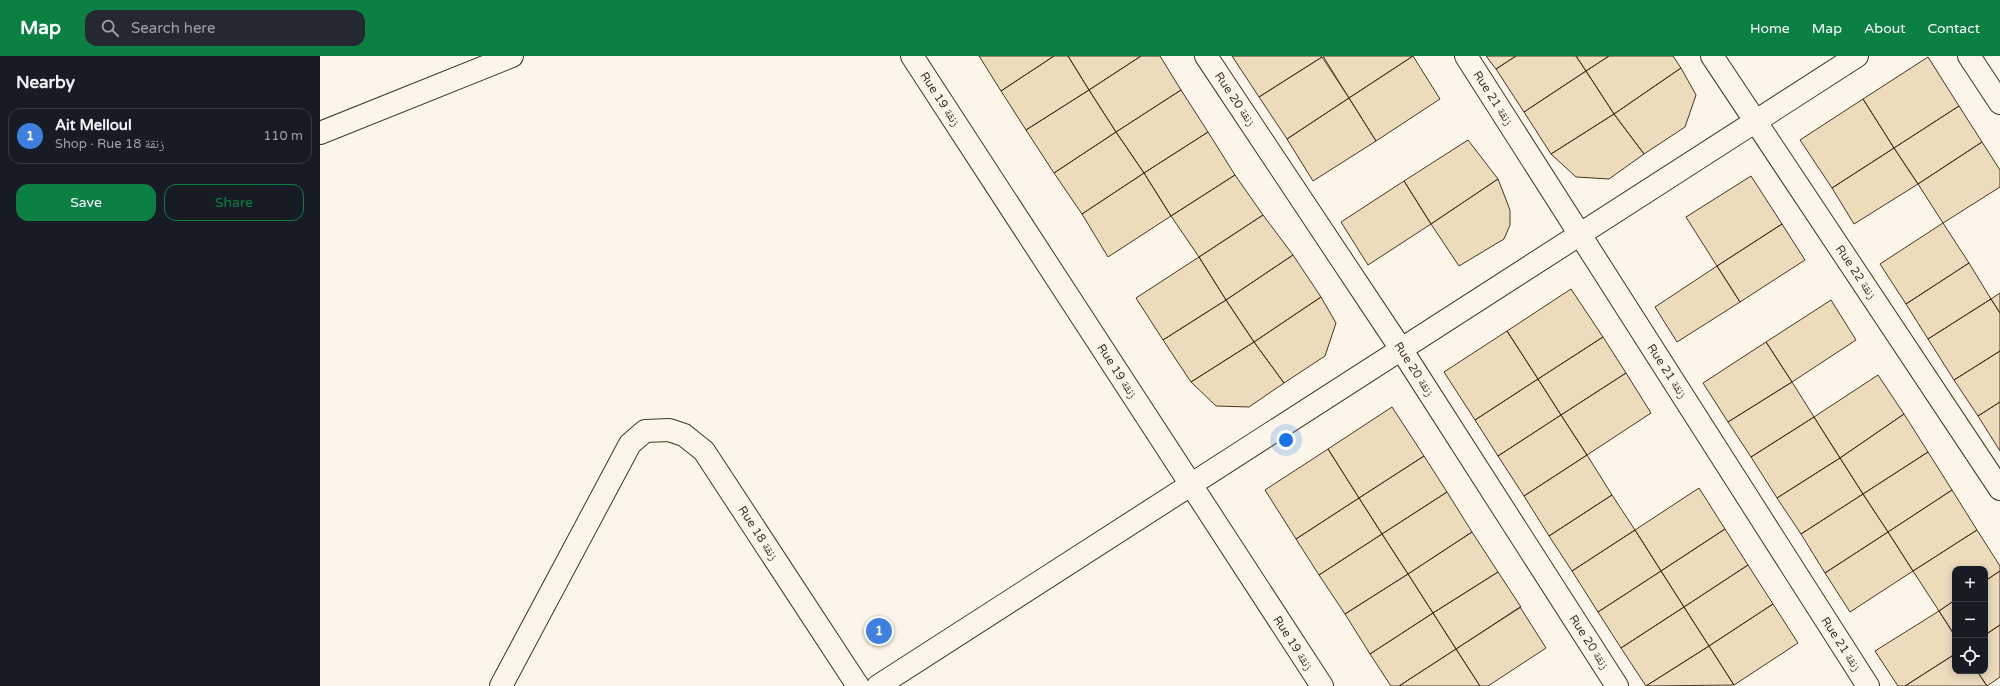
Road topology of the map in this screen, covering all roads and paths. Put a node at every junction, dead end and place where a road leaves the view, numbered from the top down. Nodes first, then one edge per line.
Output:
1 (512, 56) edge
2 (912, 56) edge
3 (1206, 56) edge
4 (1466, 56) edge
5 (1712, 56) edge
6 (1857, 56) edge
7 (1969, 56) edge
8 (2000, 103) edge
9 (1756, 121) junction
10 (320, 133) edge
11 (1580, 235) junction
12 (1401, 349) junction
13 (1191, 485) junction
14 (2000, 488) edge
15 (501, 686) edge
16 (858, 686) edge
17 (878, 686) edge
18 (1322, 686) edge
19 (1617, 686) edge
20 (1868, 686) edge

1 - 10 street
2 - 13 street, Rue 19 زنقة
3 - 12 street, Rue 20 زنقة
4 - 11 street, Rue 21 زنقة
5 - 9 street, Rue 22 زنقة
6 - 9 street
7 - 8 street
9 - 11 street
9 - 14 street, Rue 22 زنقة
11 - 12 street
11 - 20 street, Rue 21 زنقة
12 - 13 street
12 - 19 street, Rue 20 زنقة
13 - 17 street
13 - 18 street, Rue 19 زنقة
15 - 16 street, Rue 18 زنقة

